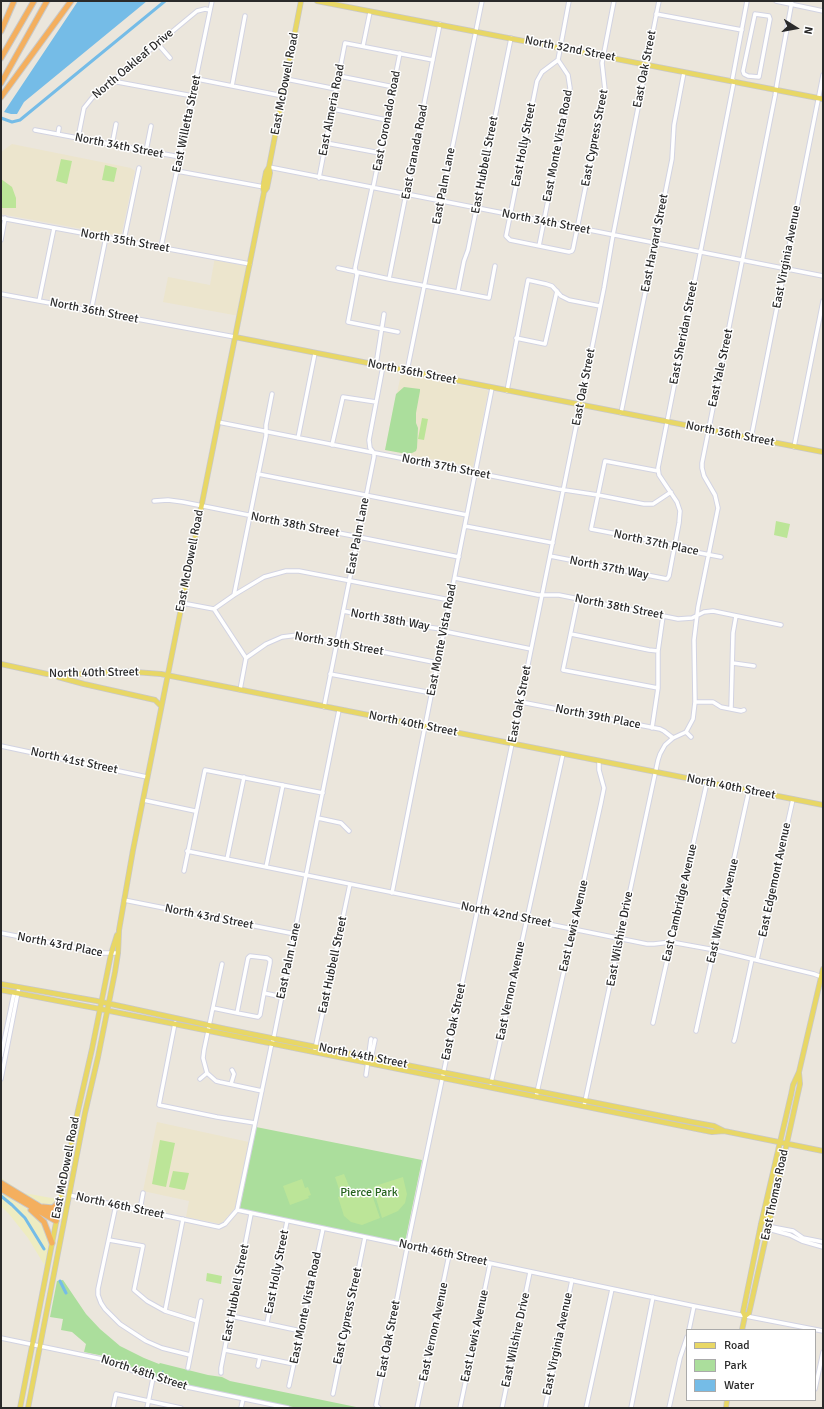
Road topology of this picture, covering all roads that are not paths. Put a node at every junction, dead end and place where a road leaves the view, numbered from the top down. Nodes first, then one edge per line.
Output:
1 (14, 1) edge
2 (34, 1) edge
3 (47, 1) edge
4 (71, 1) edge
5 (212, 1) edge
6 (302, 1) edge
7 (317, 1) edge
8 (482, 1) edge
9 (569, 1) edge
10 (614, 1) edge
11 (659, 1) edge
12 (747, 1) edge
13 (776, 1) edge
14 (792, 3) edge
15 (210, 10) junction
16 (823, 11) edge
17 (370, 12) junction
18 (656, 14) junction
19 (245, 16) dead end
20 (440, 24) junction
21 (742, 30) junction
22 (1, 31) edge
23 (475, 31) junction
24 (511, 38) junction
25 (158, 44) junction
26 (362, 46) junction
27 (560, 47) junction
28 (400, 53) junction
29 (603, 56) junction
30 (1, 58) edge
31 (170, 58) dead end
32 (433, 60) junction
33 (558, 60) junction
34 (646, 64) junction
35 (684, 72) junction
36 (823, 75) edge
37 (339, 76) junction
38 (751, 77) junction
39 (197, 79) junction
40 (286, 79) junction
41 (112, 80) junction
42 (733, 81) junction
43 (1, 84) edge
44 (749, 84) junction
45 (232, 86) junction
46 (394, 87) junction
47 (336, 89) junction
48 (776, 90) junction
49 (193, 96) junction
50 (283, 96) junction
51 (1, 97) edge
52 (821, 98) edge
53 (333, 109) junction
54 (387, 120) junction
55 (116, 124) dead end
56 (151, 126) dead end
57 (59, 128) dead end
58 (34, 130) dead end
59 (58, 134) junction
60 (78, 138) junction
61 (326, 143) junction
62 (112, 144) junction
63 (146, 151) junction
64 (380, 153) junction
65 (180, 157) junction
66 (269, 167) junction
67 (139, 168) dead end
68 (177, 171) junction
69 (319, 178) junction
70 (372, 188) junction
71 (265, 189) junction
72 (406, 194) junction
73 (441, 201) junction
74 (477, 208) junction
75 (511, 215) junction
76 (3, 218) edge
77 (544, 221) junction
78 (54, 228) junction
79 (578, 228) junction
80 (613, 235) junction
81 (106, 237) junction
82 (1, 240) edge
83 (124, 240) junction
84 (655, 243) junction
85 (539, 246) junction
86 (161, 247) junction
87 (700, 251) junction
88 (743, 260) junction
89 (250, 264) junction
90 (495, 266) dead end
91 (338, 268) dead end
92 (785, 268) junction
93 (356, 272) junction
94 (823, 276) edge
95 (389, 279) junction
96 (424, 285) junction
97 (458, 291) junction
98 (557, 291) junction
99 (1, 294) edge
100 (39, 301) junction
101 (823, 301) edge
102 (600, 306) junction
103 (91, 310) junction
104 (384, 314) dead end
105 (382, 329) junction
106 (398, 332) dead end
107 (235, 338) junction
108 (516, 338) junction
109 (315, 353) junction
110 (376, 365) junction
111 (383, 366) junction
112 (407, 371) junction
113 (492, 388) junction
114 (507, 391) junction
115 (272, 394) dead end
116 (376, 402) junction
117 (580, 405) junction
118 (621, 413) junction
119 (218, 422) junction
120 (666, 422) junction
121 (709, 430) junction
122 (266, 432) junction
123 (298, 438) junction
124 (751, 438) junction
125 (332, 445) junction
126 (794, 447) junction
127 (823, 452) edge
128 (374, 453) junction
129 (658, 471) junction
130 (476, 473) junction
131 (258, 474) junction
132 (563, 490) junction
133 (671, 492) junction
134 (366, 495) junction
135 (598, 495) junction
136 (154, 501) dead end
137 (201, 506) junction
138 (467, 515) junction
139 (250, 516) junction
140 (465, 526) junction
141 (358, 537) junction
142 (553, 543) junction
143 (675, 545) junction
144 (709, 554) junction
145 (550, 556) junction
146 (459, 557) junction
147 (721, 557) dead end
148 (455, 578) junction
149 (349, 579) junction
150 (234, 595) junction
151 (542, 595) junction
152 (578, 598) junction
153 (450, 600) junction
154 (182, 603) junction
155 (214, 609) junction
156 (343, 611) junction
157 (697, 614) junction
158 (663, 616) junction
159 (736, 616) junction
160 (782, 625) dead end
161 (444, 630) junction
162 (571, 634) junction
163 (337, 642) junction
164 (532, 649) junction
165 (658, 650) junction
166 (246, 658) junction
167 (438, 663) junction
168 (733, 663) junction
169 (1, 664) edge
170 (754, 666) dead end
171 (47, 674) junction
172 (330, 674) junction
173 (168, 675) junction
174 (658, 688) junction
175 (240, 690) junction
176 (432, 693) junction
177 (521, 702) junction
178 (695, 702) junction
179 (161, 706) junction
180 (324, 707) junction
181 (731, 709) junction
182 (340, 710) junction
183 (744, 710) dead end
184 (425, 726) junction
185 (652, 728) junction
186 (686, 732) junction
187 (691, 737) dead end
188 (673, 738) junction
189 (512, 744) junction
190 (1, 746) edge
191 (563, 754) junction
192 (599, 761) junction
193 (655, 772) junction
194 (147, 777) junction
195 (244, 777) junction
196 (707, 782) junction
197 (283, 785) junction
198 (749, 790) junction
199 (323, 793) junction
200 (793, 799) junction
201 (143, 800) junction
202 (823, 805) edge
203 (196, 811) junction
204 (318, 818) junction
205 (349, 831) dead end
206 (187, 851) junction
207 (227, 859) junction
208 (266, 867) junction
209 (184, 871) dead end
210 (306, 875) junction
211 (350, 884) junction
212 (392, 893) junction
213 (124, 900) junction
214 (477, 910) junction
215 (528, 920) junction
216 (574, 929) junction
217 (119, 930) junction
218 (1, 933) edge
219 (295, 934) junction
220 (620, 938) junction
221 (671, 942) junction
222 (714, 950) junction
223 (118, 953) junction
224 (111, 954) junction
225 (752, 959) junction
226 (758, 960) junction
227 (222, 964) dead end
228 (823, 969) edge
229 (822, 977) edge
230 (1, 984) edge
231 (19, 987) junction
232 (1, 990) edge
233 (16, 993) junction
234 (264, 994) junction
235 (282, 997) junction
236 (102, 1002) junction
237 (109, 1003) junction
238 (213, 1008) junction
239 (100, 1009) junction
240 (108, 1011) junction
241 (237, 1013) junction
242 (176, 1018) junction
243 (653, 1023) dead end
244 (174, 1025) junction
245 (209, 1026) junction
246 (208, 1032) junction
247 (696, 1032) dead end
248 (273, 1039) junction
249 (373, 1039) dead end
250 (734, 1041) dead end
251 (271, 1044) junction
252 (316, 1047) junction
253 (315, 1053) junction
254 (1, 1056) edge
255 (369, 1061) junction
256 (232, 1070) dead end
257 (443, 1072) junction
258 (800, 1072) junction
259 (207, 1073) junction
260 (366, 1075) dead end
261 (1, 1079) edge
262 (200, 1079) dead end
263 (442, 1079) junction
264 (491, 1082) junction
265 (231, 1084) junction
266 (83, 1086) junction
267 (91, 1087) junction
268 (489, 1087) junction
269 (262, 1091) junction
270 (537, 1091) junction
271 (81, 1094) junction
272 (89, 1096) junction
273 (536, 1097) junction
274 (586, 1100) junction
275 (584, 1106) junction
276 (614, 1106) junction
277 (612, 1112) junction
278 (255, 1123) junction
279 (724, 1131) junction
280 (80, 1141) junction
281 (780, 1143) junction
282 (71, 1144) junction
283 (786, 1144) junction
284 (823, 1151) edge
285 (66, 1172) junction
286 (73, 1173) junction
287 (64, 1178) junction
288 (1, 1183) edge
289 (1, 1189) edge
290 (776, 1190) junction
291 (143, 1193) dead end
292 (69, 1195) junction
293 (15, 1197) junction
294 (60, 1201) junction
295 (38, 1205) junction
296 (116, 1205) junction
297 (140, 1210) junction
298 (236, 1210) junction
299 (251, 1214) junction
300 (56, 1219) junction
301 (183, 1219) junction
302 (64, 1222) junction
303 (287, 1222) junction
304 (761, 1224) junction
305 (768, 1228) junction
306 (323, 1229) junction
307 (365, 1237) junction
308 (109, 1240) junction
309 (823, 1242) edge
310 (52, 1243) junction
311 (407, 1246) junction
312 (823, 1247) edge
313 (449, 1255) junction
314 (761, 1260) junction
315 (490, 1264) junction
316 (530, 1272) junction
317 (572, 1280) junction
318 (612, 1289) junction
319 (43, 1294) junction
320 (50, 1295) junction
321 (653, 1297) junction
322 (201, 1301) dead end
323 (694, 1306) junction
324 (165, 1311) junction
325 (231, 1316) junction
326 (745, 1316) junction
327 (197, 1321) junction
328 (267, 1323) junction
329 (689, 1329) edge
330 (742, 1329) edge
331 (813, 1329) edge
332 (302, 1331) junction
333 (1, 1338) edge
334 (686, 1340) edge
335 (33, 1344) junction
336 (41, 1346) junction
337 (225, 1350) junction
338 (823, 1352) edge
339 (190, 1355) junction
340 (260, 1357) junction
341 (294, 1364) junction
342 (258, 1366) dead end
343 (188, 1368) dead end
344 (221, 1373) dead end
345 (153, 1378) junction
346 (816, 1384) edge
347 (289, 1386) dead end
348 (332, 1394) dead end
349 (243, 1399) junction
350 (22, 1400) junction
351 (29, 1401) junction
352 (148, 1401) junction
353 (378, 1407) edge
354 (20, 1408) edge
355 (28, 1408) edge
356 (113, 1408) edge
357 (147, 1408) edge
358 (181, 1408) edge
359 (241, 1408) edge
360 (288, 1408) edge
361 (417, 1408) edge
362 (460, 1408) edge
363 (502, 1408) edge
364 (545, 1408) edge
365 (586, 1408) edge
366 (631, 1408) edge
367 (669, 1408) edge

1 - 22 highway
2 - 30 highway
3 - 43 highway
4 - 51 highway
5 - 15 street, East Willetta Street
6 - 40 main road, East McDowell Road
7 - 17 main road, North 32nd Street
8 - 23 street, East Palm Lane
9 - 27 street
10 - 29 street, East Cypress Street
11 - 18 street, East Oak Street
12 - 21 street, East Sheridan Street
13 - 14 street
14 - 16 street
14 - 48 street, East Yale Street
15 - 25 street, North Oakleaf Drive
15 - 39 street, East Willetta Street
17 - 20 main road, North 32nd Street
17 - 26 street
18 - 21 street
18 - 34 street, East Oak Street
19 - 45 street
20 - 23 main road, North 32nd Street
20 - 32 street, East Granada Road
21 - 42 street, East Sheridan Street
23 - 24 main road, North 32nd Street
23 - 73 street, East Palm Lane
24 - 27 main road, North 32nd Street
24 - 74 street, East Hubbell Street
25 - 31 street
25 - 41 street, North Oakleaf Drive
26 - 28 street
26 - 37 street, East Almeria Road
27 - 29 main road, North 32nd Street
27 - 33 street
28 - 32 street
28 - 46 street, East Coronado Road
29 - 34 main road, North 32nd Street
29 - 79 street, East Cypress Street
32 - 72 street, East Granada Road
33 - 75 street, East Holly Street
33 - 77 street, East Monte Vista Road
34 - 35 main road, North 32nd Street
34 - 80 street, East Oak Street
35 - 42 main road, North 32nd Street
35 - 84 street, East Harvard Street
36 - 52 street, East Virginia Avenue
37 - 46 street
37 - 47 street, East Almeria Road
38 - 38 street
38 - 44 street
39 - 45 street
39 - 49 street, East Willetta Street
40 - 47 street
40 - 50 main road, East McDowell Road
41 - 49 street
41 - 60 street, North Oakleaf Drive
42 - 44 main road, North 32nd Street
42 - 87 street, East Sheridan Street
44 - 48 main road, North 32nd Street
45 - 50 street
46 - 54 street, East Coronado Road
47 - 53 street, East Almeria Road
48 - 52 main road, North 32nd Street
48 - 88 street, East Yale Street
49 - 65 street, East Willetta Street
50 - 66 main road, East McDowell Road
52 - 92 street, East Virginia Avenue
53 - 54 street
53 - 61 street, East Almeria Road
54 - 64 street, East Coronado Road
55 - 62 street
56 - 63 street
57 - 59 street, North 34th Street
58 - 59 street, North 34th Street
59 - 60 street, North 34th Street
60 - 62 street, North 34th Street
61 - 64 street
61 - 69 street, East Almeria Road
62 - 63 street, North 34th Street
63 - 65 street, North 34th Street
64 - 70 street, East Coronado Road
65 - 68 street, East Willetta Street
66 - 69 street, North 34th Street
66 - 71 main road, East McDowell Road
67 - 83 street
68 - 71 street, North 34th Street
68 - 86 street, East Willetta Street
69 - 70 street, North 34th Street
70 - 72 street, North 34th Street
70 - 93 street, East Coronado Road
71 - 89 main road, East McDowell Road
72 - 73 street, North 34th Street
72 - 95 street, East Granada Road
73 - 74 street, North 34th Street
73 - 96 street, East Palm Lane
74 - 75 street, North 34th Street
74 - 97 street, East Hubbell Street
75 - 77 street, North 34th Street
75 - 85 street, East Holly Street
76 - 78 street, North 35th Street
76 - 82 street
77 - 79 street, North 34th Street
77 - 85 street, East Monte Vista Road
78 - 81 street, North 35th Street
78 - 100 street
79 - 80 street, North 34th Street
79 - 85 street, East Cypress Street
80 - 84 street, North 34th Street
80 - 102 street, East Oak Street
81 - 83 street, North 35th Street
81 - 103 street
83 - 86 street, North 35th Street
84 - 87 street, North 34th Street
84 - 118 street, East Harvard Street
86 - 89 street, North 35th Street
87 - 88 street, North 34th Street
87 - 120 street, East Sheridan Street
88 - 92 street, North 34th Street
88 - 121 street, East Yale Street
89 - 107 main road, East McDowell Road
90 - 97 street
91 - 93 street
92 - 94 street, North 34th Street
92 - 124 street, East Virginia Avenue
93 - 95 street
93 - 105 street, East Coronado Road
95 - 96 street
96 - 97 street
96 - 112 street, East Palm Lane
98 - 102 street
98 - 108 street
98 - 108 street
99 - 100 street, North 36th Street
100 - 103 street, North 36th Street
101 - 126 street
102 - 117 street, East Oak Street
103 - 107 street, North 36th Street
104 - 105 street
105 - 106 street
105 - 110 street
107 - 109 main road, North 36th Street
107 - 119 main road, East McDowell Road
108 - 114 street
109 - 110 main road, North 36th Street
109 - 123 street
110 - 111 main road, North 36th Street
111 - 112 main road, North 36th Street
111 - 116 street, East Palm Lane
112 - 113 main road, North 36th Street
113 - 114 main road, North 36th Street
113 - 130 street, East Monte Vista Road
114 - 117 main road, North 36th Street
115 - 122 street
116 - 125 street
116 - 128 street, East Palm Lane
117 - 118 main road, North 36th Street
117 - 132 street, East Oak Street
118 - 120 main road, North 36th Street
119 - 122 street, North 37th Street
119 - 137 main road, East McDowell Road
120 - 121 main road, North 36th Street
120 - 129 street, East Sheridan Street
121 - 124 main road, North 36th Street
121 - 144 street, East Yale Street
122 - 123 street, North 37th Street
122 - 131 street
123 - 125 street, North 37th Street
124 - 126 main road, North 36th Street
125 - 128 street, North 37th Street
126 - 127 main road, North 36th Street
128 - 130 street, North 37th Street
128 - 134 street, East Palm Lane
129 - 133 street
129 - 135 street
130 - 132 street, North 37th Street
130 - 138 street, East Monte Vista Road
131 - 134 street
131 - 139 street
132 - 135 street, North 37th Street
132 - 142 street, East Oak Street
133 - 135 street, North 37th Street
133 - 143 street
134 - 138 street
134 - 141 street, East Palm Lane
135 - 143 street, North 37th Place
136 - 137 street, North 38th Street
137 - 139 street, North 38th Street
137 - 154 main road, East McDowell Road
138 - 140 street, East Monte Vista Road
139 - 141 street, North 38th Street
139 - 150 street
140 - 142 street
140 - 146 street, East Monte Vista Road
141 - 146 street, North 38th Street
141 - 149 street, East Palm Lane
142 - 145 street, East Oak Street
143 - 144 street, North 37th Place
143 - 145 street, North 37th Way
144 - 147 street, North 37th Place
144 - 157 street, East Yale Street
145 - 151 street, East Oak Street
146 - 148 street, East Monte Vista Road
148 - 151 street, North 38th Street
148 - 153 street, East Monte Vista Road
149 - 150 street
149 - 153 street
149 - 156 street, East Palm Lane
150 - 155 street
151 - 152 street, North 38th Street
151 - 164 street, East Oak Street
152 - 158 street, North 38th Street
152 - 162 street
153 - 161 street, East Monte Vista Road
154 - 155 street
154 - 173 main road, East McDowell Road
155 - 166 street
156 - 161 street, North 38th Way
156 - 163 street, East Palm Lane
157 - 158 street, North 38th Street
157 - 159 street, North 38th Street
157 - 178 street, East Yale Street
158 - 165 street
159 - 160 street, North 38th Street
159 - 168 street
161 - 164 street, North 38th Way
161 - 167 street, East Monte Vista Road
162 - 165 street
162 - 174 street
163 - 166 street, North 39th Street
163 - 167 street, North 39th Street
163 - 172 street, East Palm Lane
164 - 177 street, East Oak Street
165 - 174 street
166 - 175 street
167 - 176 street, East Monte Vista Road
168 - 170 street
168 - 181 street
169 - 171 main road, North 40th Street
171 - 173 main road, North 40th Street
171 - 179 main road
172 - 176 street
172 - 180 street, East Palm Lane
173 - 175 main road, North 40th Street
173 - 179 main road, East McDowell Road
174 - 185 street
175 - 180 main road, North 40th Street
176 - 184 street, East Monte Vista Road
177 - 185 street, North 39th Place
177 - 189 street, East Oak Street
178 - 181 street
178 - 186 street, East Yale Street
179 - 194 main road, East McDowell Road
180 - 182 main road, North 40th Street
181 - 183 street
182 - 184 main road, North 40th Street
182 - 199 street, East Palm Lane
184 - 189 main road, North 40th Street
184 - 212 street, East Monte Vista Road
185 - 188 street, North 39th Place
186 - 187 street
186 - 188 street
188 - 193 street
189 - 191 main road, North 40th Street
189 - 214 street, East Oak Street
190 - 194 street, North 41st Street
191 - 192 main road, North 40th Street
191 - 215 street, East Vernon Avenue
192 - 193 main road, North 40th Street
192 - 216 street, East Lewis Avenue
193 - 196 main road, North 40th Street
193 - 220 street, East Wilshire Drive
194 - 201 main road, East McDowell Road
195 - 197 street
195 - 203 street
195 - 207 street
196 - 198 main road, North 40th Street
196 - 221 street, East Cambridge Avenue
197 - 199 street
197 - 208 street
198 - 200 main road, North 40th Street
198 - 222 street, East Windsor Avenue
199 - 204 street, East Palm Lane
200 - 202 main road, North 40th Street
200 - 226 street, East Edgemont Avenue
201 - 203 street
201 - 213 main road, East McDowell Road
203 - 206 street
204 - 205 street
204 - 210 street, East Palm Lane
206 - 207 street, North 42nd Street
206 - 209 street
207 - 208 street, North 42nd Street
208 - 210 street, North 42nd Street
210 - 211 street, North 42nd Street
210 - 219 street, East Palm Lane
211 - 212 street, North 42nd Street
211 - 252 street, East Hubbell Street
212 - 214 street, North 42nd Street
213 - 217 main road, East McDowell Road
213 - 219 street, North 43rd Street
214 - 215 street, North 42nd Street
214 - 257 street, East Oak Street
215 - 216 street, North 42nd Street
215 - 264 street, East Vernon Avenue
216 - 220 street, North 42nd Street
216 - 270 street, East Lewis Avenue
217 - 223 main road, East McDowell Road
217 - 224 main road, East McDowell Road
218 - 224 street, North 43rd Place
219 - 235 street, East Palm Lane
220 - 221 street, North 42nd Street
220 - 274 street, East Wilshire Drive
221 - 222 street, North 42nd Street
221 - 243 street, East Cambridge Avenue
222 - 225 street, North 42nd Street
222 - 247 street, East Windsor Avenue
223 - 224 street, North 43rd Place
223 - 237 main road, East McDowell Road
224 - 236 main road, East McDowell Road
225 - 226 street, North 42nd Street
225 - 250 street
226 - 229 street, North 42nd Street
227 - 238 street
228 - 229 main road, East Thomas Road
229 - 258 main road, East Thomas Road
230 - 231 main road, North 44th Street
231 - 233 street
231 - 236 main road, North 44th Street
232 - 233 main road, North 44th Street
233 - 239 main road, North 44th Street
233 - 254 street
233 - 261 street
234 - 235 street
234 - 241 street
234 - 241 street
235 - 248 street, East Palm Lane
236 - 237 main road, North 44th Street
236 - 239 main road, East McDowell Road
237 - 240 main road, East McDowell Road
237 - 242 main road, North 44th Street
238 - 241 street
238 - 245 street
239 - 240 main road, North 44th Street
239 - 266 main road, East McDowell Road
240 - 244 main road, North 44th Street
240 - 267 main road, East McDowell Road
242 - 244 street
242 - 245 main road, North 44th Street
244 - 246 main road, North 44th Street
244 - 278 street
245 - 246 street
245 - 248 main road, North 44th Street
246 - 251 main road, North 44th Street
246 - 259 street
248 - 251 street, East Palm Lane
248 - 252 main road, North 44th Street
249 - 255 street
251 - 253 main road, North 44th Street
251 - 269 street, East Palm Lane
252 - 253 street, East Hubbell Street
252 - 255 main road, North 44th Street
253 - 255 main road, North 44th Street
255 - 257 main road, North 44th Street
255 - 260 street
255 - 263 main road, North 44th Street
256 - 265 street
257 - 263 street, East Oak Street
257 - 264 main road, North 44th Street
258 - 281 main road, East Thomas Road
258 - 283 main road, East Thomas Road
259 - 262 street
259 - 265 street
263 - 268 main road, North 44th Street
263 - 311 street, East Oak Street
264 - 268 street, East Vernon Avenue
264 - 270 main road, North 44th Street
265 - 269 street
266 - 267 main road
266 - 271 main road, East McDowell Road
267 - 272 main road, East McDowell Road
268 - 273 main road, North 44th Street
269 - 278 street, East Palm Lane
270 - 273 street, East Lewis Avenue
270 - 274 main road, North 44th Street
271 - 272 main road
271 - 282 main road, East McDowell Road
272 - 280 main road, East McDowell Road
273 - 275 main road, North 44th Street
274 - 275 street, East Wilshire Drive
274 - 276 main road, North 44th Street
275 - 277 main road, North 44th Street
276 - 277 street
276 - 279 main road, North 44th Street
277 - 279 main road, North 44th Street
278 - 298 street, East Palm Lane
279 - 281 main road, North 44th Street
280 - 282 main road
280 - 286 main road, East McDowell Road
281 - 283 main road, North 44th Street
281 - 304 main road, East Thomas Road
282 - 285 main road, East McDowell Road
283 - 284 main road, North 44th Street
283 - 290 main road, East Thomas Road
285 - 286 main road
285 - 287 main road, East McDowell Road
286 - 292 main road, East McDowell Road
287 - 292 main road
287 - 294 main road, East McDowell Road
288 - 295 highway
289 - 293 highway
290 - 304 main road
290 - 305 main road, East Thomas Road
291 - 297 street
292 - 296 street, North 46th Street
292 - 302 main road, East McDowell Road
293 - 300 highway
293 - 310 highway
294 - 295 highway
294 - 300 main road, East McDowell Road
295 - 300 highway
296 - 297 street, North 46th Street
296 - 308 street
297 - 301 street, North 46th Street
298 - 299 street, North 46th Street
298 - 301 street, North 46th Street
299 - 303 street, North 46th Street
299 - 325 street, East Hubbell Street
300 - 302 main road
300 - 310 main road, East McDowell Road
301 - 324 street
302 - 320 main road, East McDowell Road
303 - 306 street, North 46th Street
303 - 328 street, East Holly Street
304 - 314 main road
304 - 326 main road, East Thomas Road
305 - 309 street
305 - 312 street
305 - 314 main road, East Thomas Road
306 - 307 street, North 46th Street
306 - 332 street, East Monte Vista Road
307 - 311 street, North 46th Street
307 - 348 street, East Cypress Street
308 - 324 street
308 - 339 street
310 - 319 main road, East McDowell Road
311 - 313 street, North 46th Street
311 - 353 street, East Oak Street
313 - 315 street, North 46th Street
313 - 361 street, East Vernon Avenue
314 - 326 main road, East Thomas Road
315 - 316 street, North 46th Street
315 - 362 street, East Lewis Avenue
316 - 317 street, North 46th Street
316 - 363 street, East Wilshire Drive
317 - 318 street, North 46th Street
317 - 364 street, East Virginia Avenue
318 - 321 street, North 46th Street
318 - 365 street
319 - 320 main road
319 - 335 main road, East McDowell Road
320 - 336 main road, East McDowell Road
321 - 323 street, North 46th Street
321 - 366 street
322 - 327 street
323 - 326 street, North 46th Street
323 - 329 street
324 - 327 street
325 - 328 street
325 - 337 street, East Hubbell Street
326 - 330 main road, East Thomas Road
326 - 331 street, North 46th Street
327 - 339 street
328 - 332 street
332 - 341 street, East Monte Vista Road
333 - 335 street, North 48th Street
334 - 367 street
335 - 336 street, North 48th Street
335 - 350 main road, East McDowell Road
336 - 345 street, North 48th Street
336 - 351 main road, East McDowell Road
337 - 340 street
337 - 344 street, East Hubbell Street
338 - 346 street
339 - 343 street
340 - 341 street
340 - 342 street
341 - 347 street, East Monte Vista Road
345 - 349 street, North 48th Street
345 - 352 street
349 - 359 street
349 - 360 street, North 48th Street
350 - 351 main road
350 - 354 main road, East McDowell Road
351 - 355 main road, East McDowell Road
352 - 356 street
352 - 357 street
352 - 358 street

